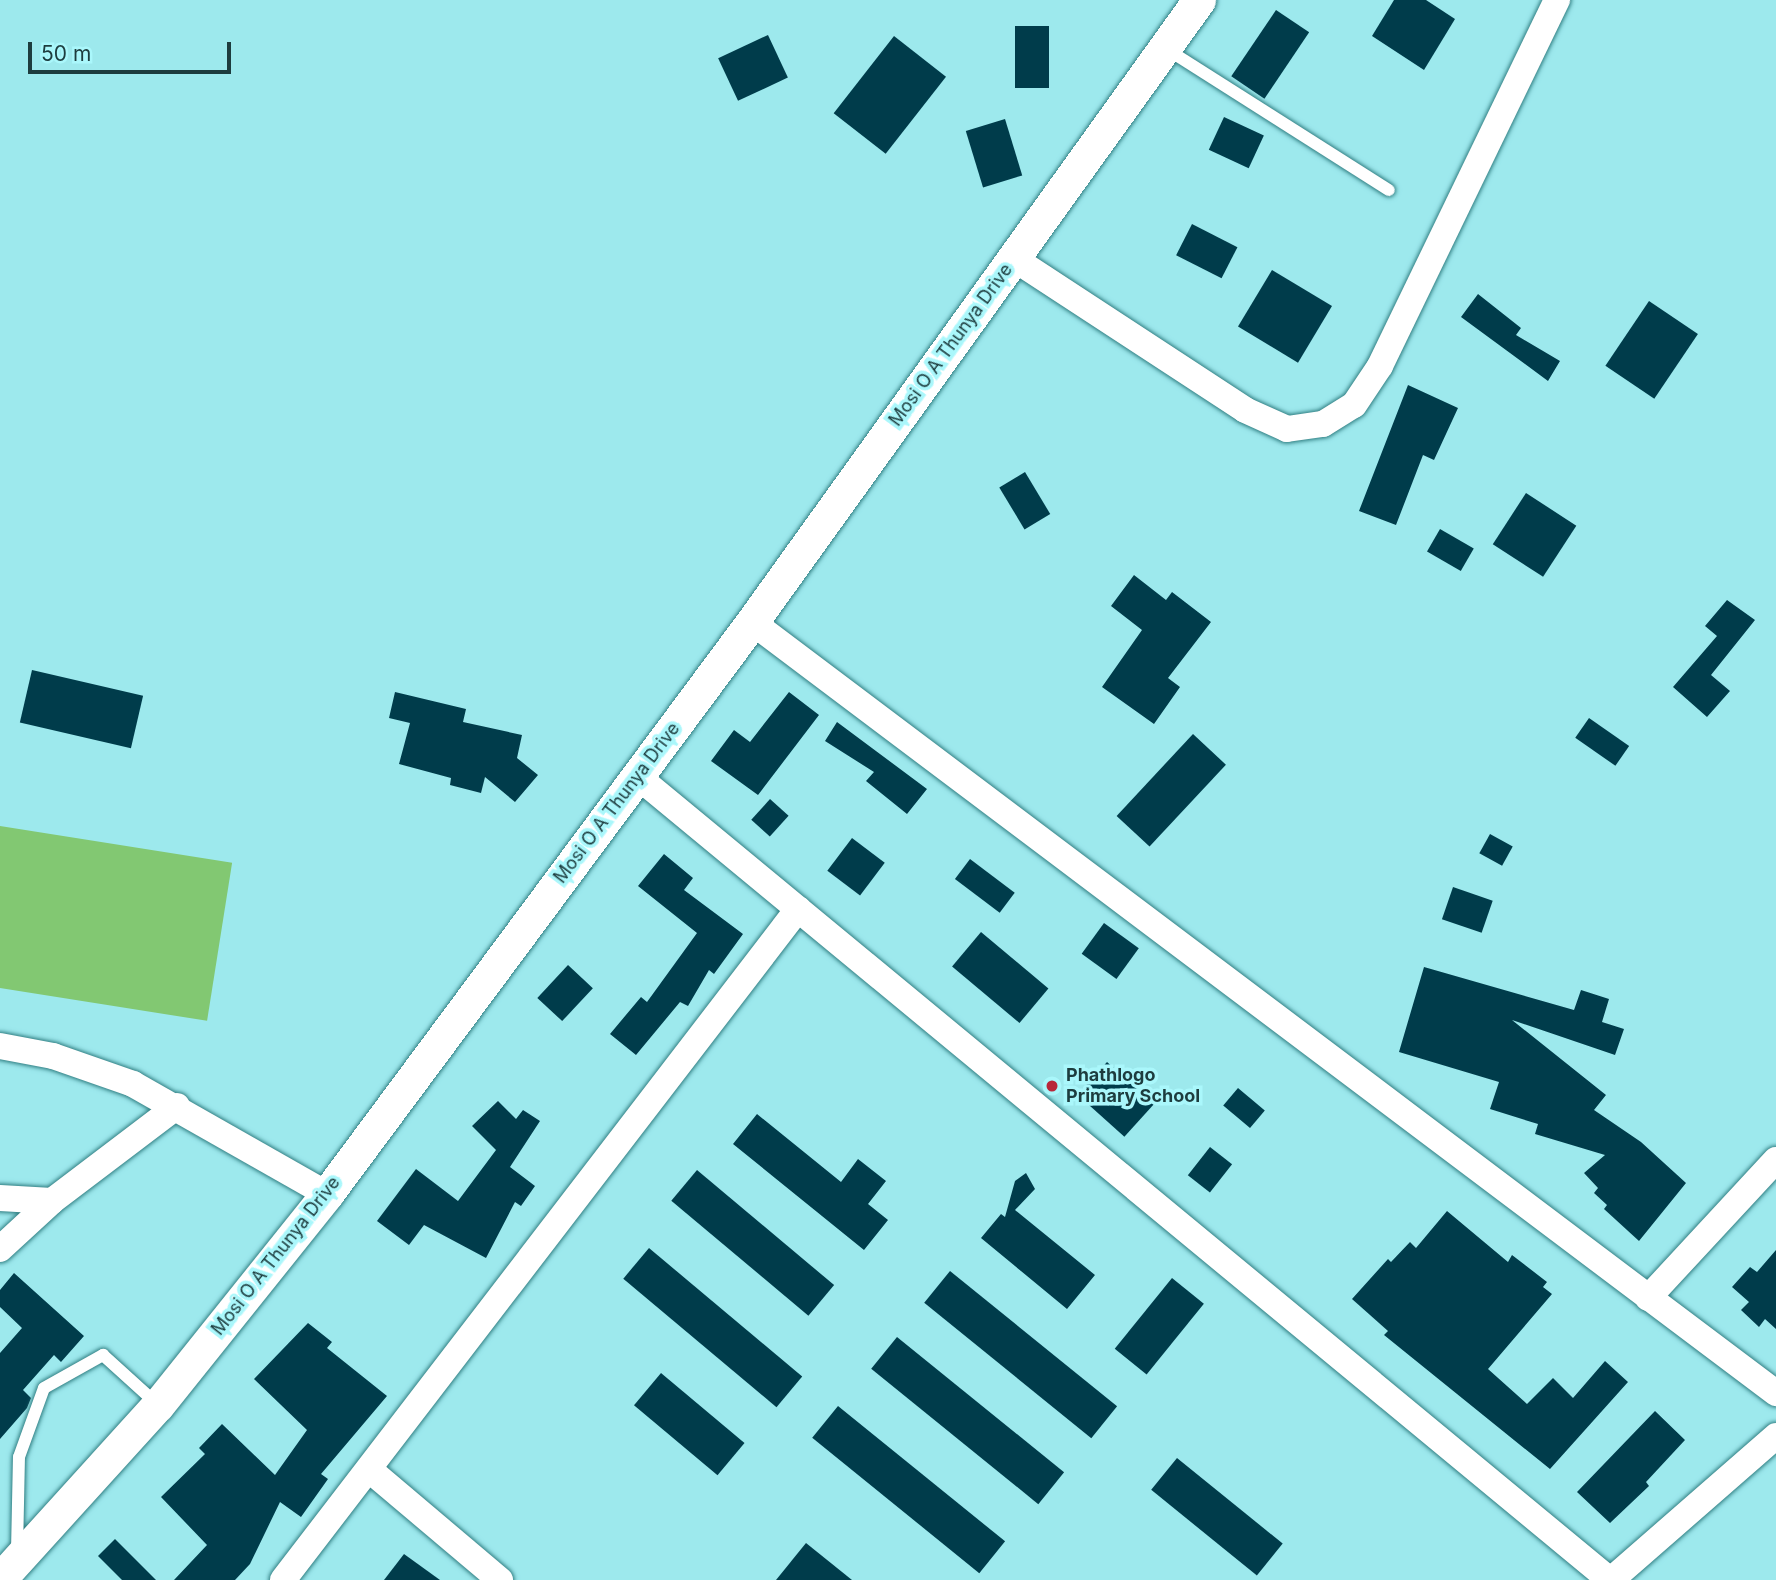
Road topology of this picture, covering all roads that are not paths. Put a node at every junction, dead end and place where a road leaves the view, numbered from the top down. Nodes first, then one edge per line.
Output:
1 (1199, 0) edge
2 (1557, 0) edge
3 (1164, 48) junction
4 (1389, 190) dead end
5 (1013, 258) junction
6 (752, 622) junction
7 (637, 776) junction
8 (798, 909) junction
9 (0, 1046) edge
10 (177, 1106) junction
11 (1776, 1160) edge
12 (327, 1194) junction
13 (0, 1198) edge
14 (52, 1201) junction
15 (0, 1249) edge
16 (1648, 1298) junction
17 (1776, 1393) edge
18 (158, 1405) junction
19 (1776, 1436) edge
20 (371, 1471) junction
21 (8, 1570) edge
22 (284, 1580) edge
23 (500, 1580) edge
24 (1611, 1580) edge

1 - 3 street, Mosi O A Thunya Drive
2 - 5 street
3 - 4 lane
3 - 5 street, Mosi O A Thunya Drive
5 - 6 street, Mosi O A Thunya Drive
6 - 7 street, Mosi O A Thunya Drive
6 - 16 street
7 - 8 street
7 - 12 street, Mosi O A Thunya Drive
8 - 20 street
8 - 24 street
9 - 10 street
10 - 12 street
10 - 14 street
11 - 16 street
12 - 18 street, Mosi O A Thunya Drive
13 - 14 street
14 - 15 street
16 - 17 street
18 - 21 street, Mosi O A Thunya Drive
18 - 21 lane
19 - 24 street
20 - 22 street
20 - 23 street

